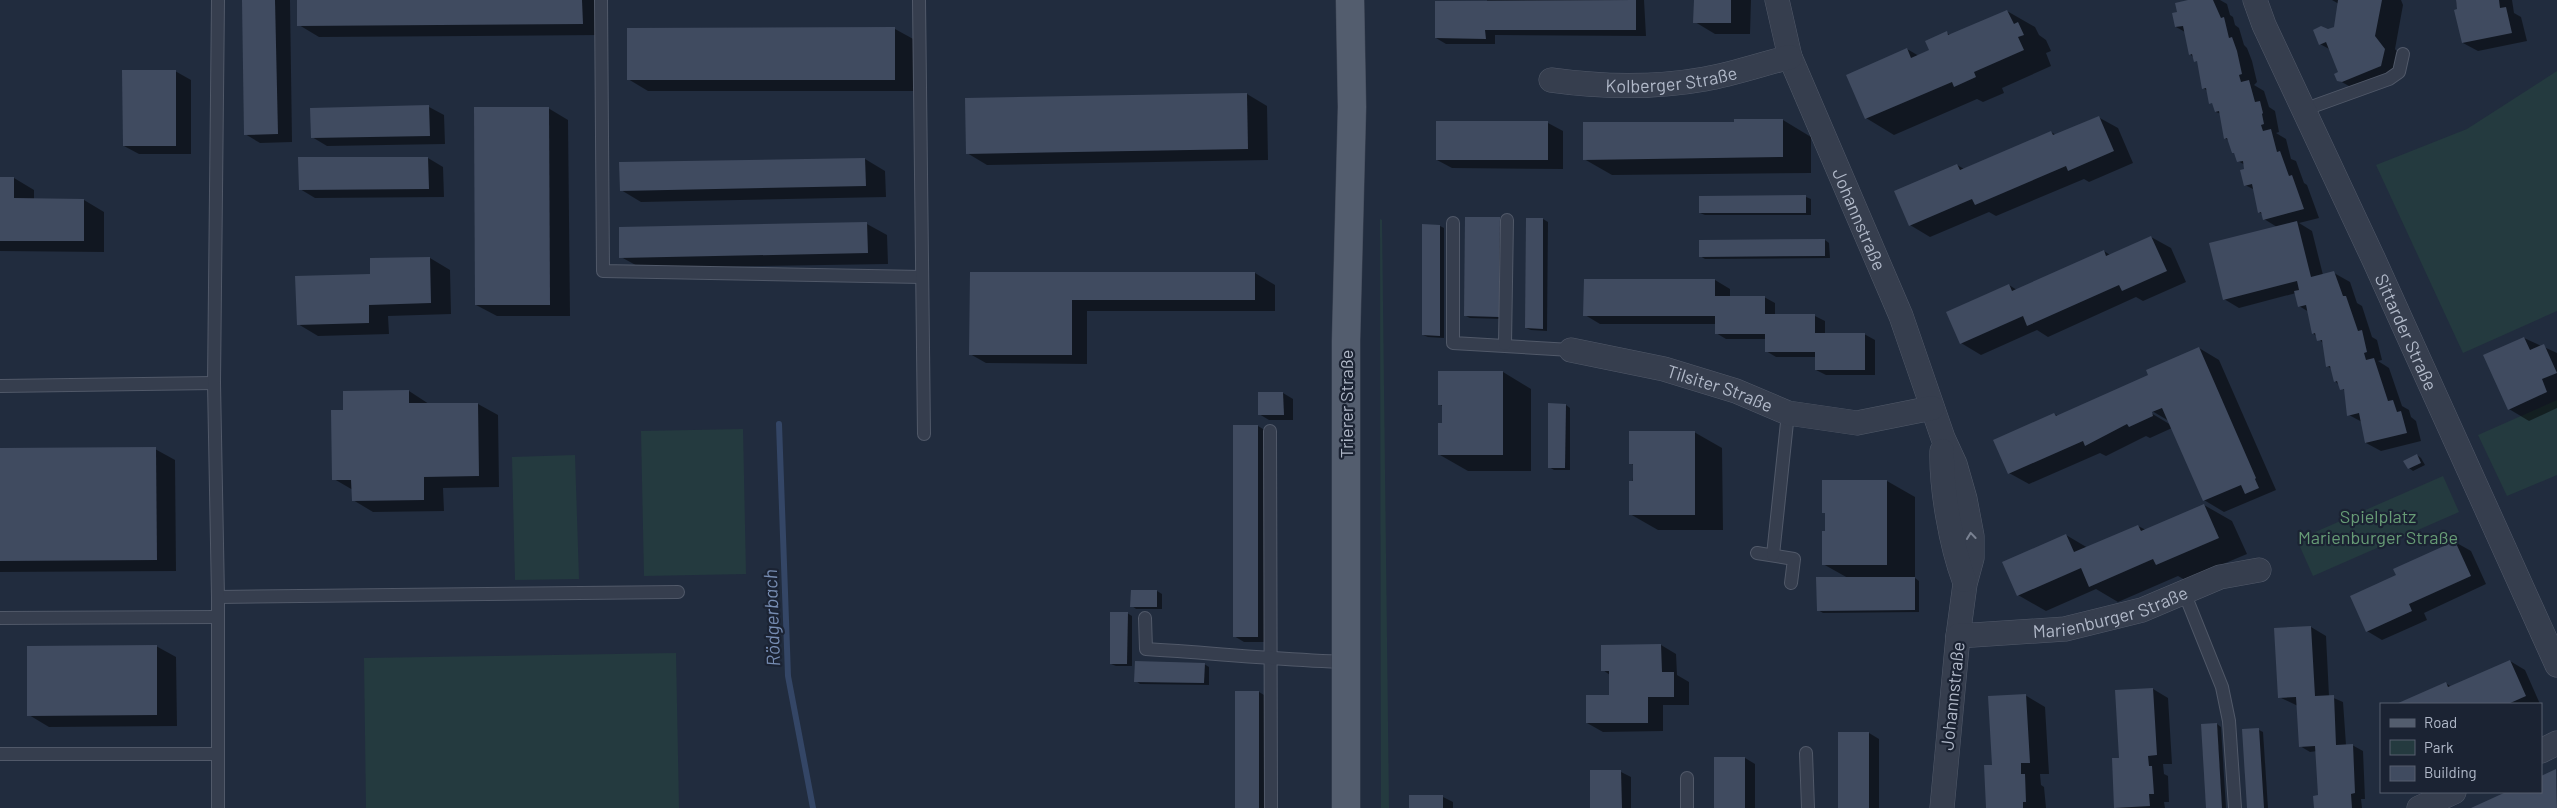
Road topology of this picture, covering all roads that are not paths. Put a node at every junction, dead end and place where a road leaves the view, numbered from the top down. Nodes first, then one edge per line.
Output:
1 (218, 0) edge
2 (601, 0) edge
3 (918, 0) edge
4 (1350, 0) edge
5 (1777, 0) edge
6 (2255, 0) edge
7 (2403, 54) dead end
8 (1790, 57) junction
9 (1551, 80) dead end
10 (2303, 110) junction
11 (1507, 220) dead end
12 (1452, 223) dead end
13 (922, 277) junction
14 (1505, 344) junction
15 (1571, 350) joint
16 (214, 383) junction
17 (0, 386) edge
18 (1932, 408) junction
19 (1788, 413) junction
20 (1270, 432) dead end
21 (924, 434) dead end
22 (1757, 552) dead end
23 (1773, 555) junction
24 (2259, 570) dead end
25 (1791, 583) dead end
26 (678, 592) dead end
27 (2184, 592) junction
28 (218, 597) junction
29 (216, 617) junction
30 (0, 618) edge
31 (1145, 618) dead end
32 (1958, 636) junction
33 (1270, 658) junction
34 (1346, 662) junction
35 (2557, 665) edge
36 (2557, 743) edge
37 (2542, 750) edge
38 (1806, 753) dead end
39 (0, 754) edge
40 (218, 754) junction
41 (1687, 778) dead end
42 (2452, 793) edge
43 (218, 808) edge
44 (1271, 808) edge
45 (1346, 808) edge
46 (1687, 808) edge
47 (1808, 808) edge
48 (1942, 808) edge
49 (2234, 808) edge
50 (2419, 808) edge

1 - 16 lane
2 - 13 lane
3 - 13 lane
4 - 34 main road, Trierer Straße
5 - 8 street, Johannstraße
6 - 10 street, Sittarder Straße
7 - 10 lane
8 - 9 street, Kolberger Straße
8 - 18 street, Johannstraße
10 - 35 street, Sittarder Straße
11 - 14 lane
12 - 14 lane, Tilsiter Straße
13 - 21 lane
14 - 15 lane, Tilsiter Straße
15 - 19 street, Tilsiter Straße
16 - 17 lane
16 - 28 lane
18 - 19 street, Tilsiter Straße
18 - 32 street, Johannstraße
19 - 23 lane
20 - 33 lane
22 - 23 lane
23 - 25 lane
24 - 27 street, Marienburger Straße
26 - 28 lane
27 - 32 street, Marienburger Straße
27 - 49 lane
28 - 29 lane
29 - 30 lane
29 - 40 lane
31 - 33 lane
32 - 48 street, Johannstraße
33 - 34 lane
33 - 44 lane
34 - 45 main road, Trierer Straße
36 - 37 street
38 - 47 lane
39 - 40 lane
40 - 43 lane
41 - 46 lane
42 - 50 street

